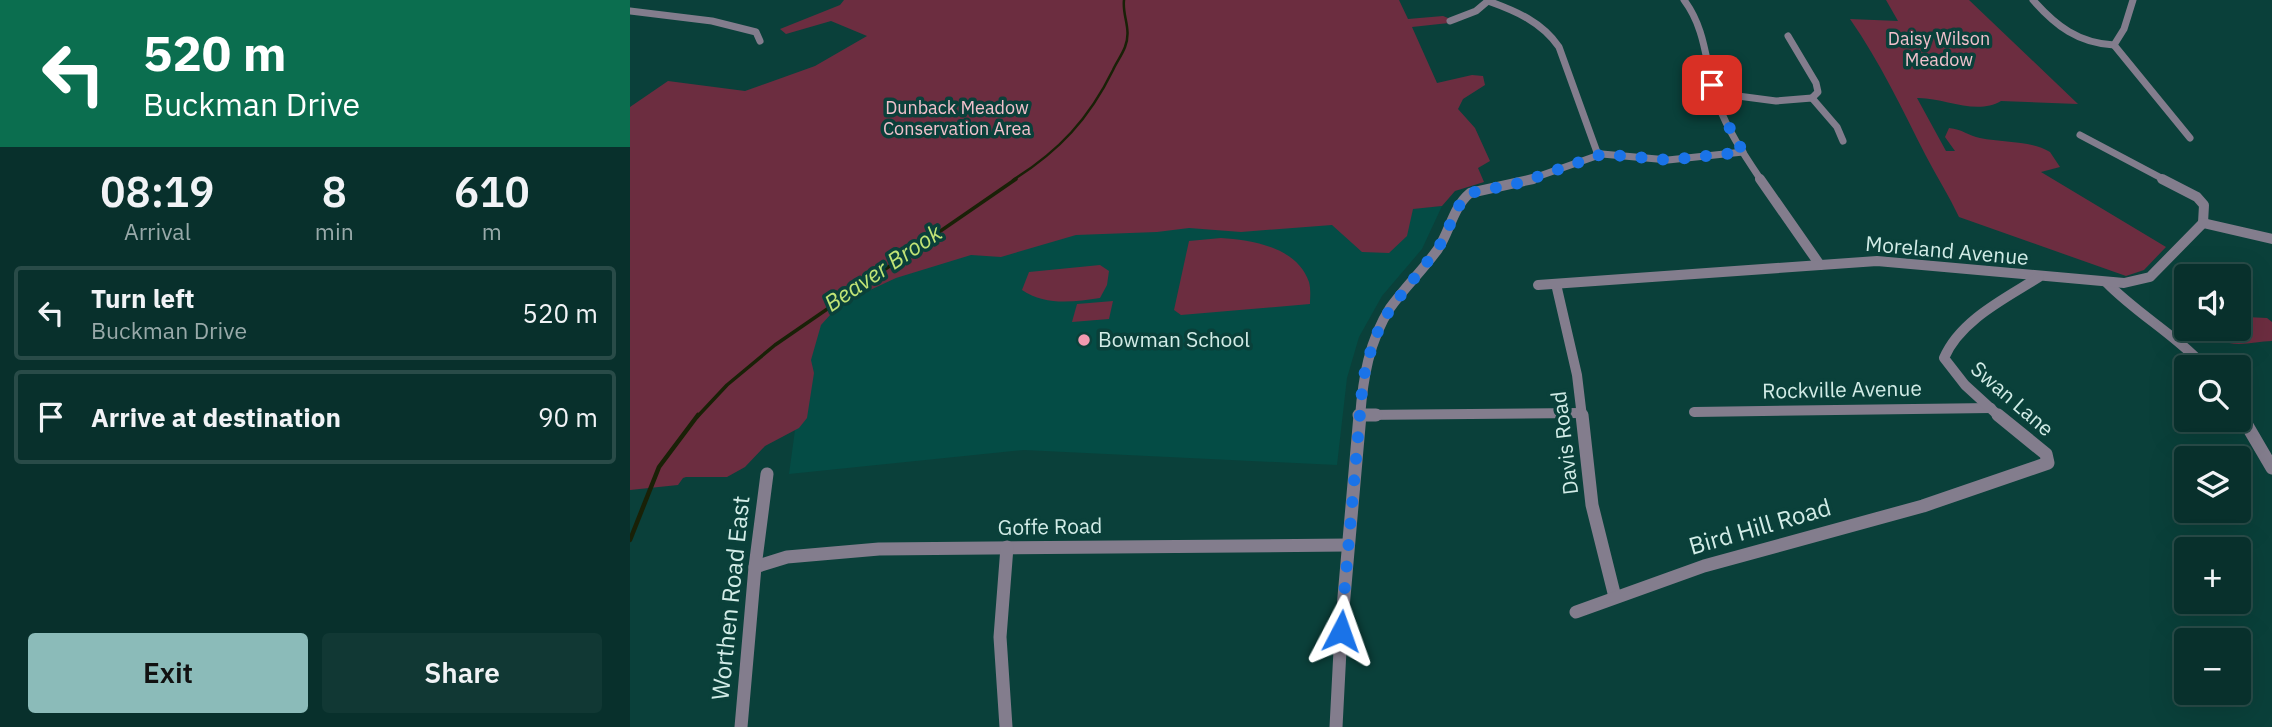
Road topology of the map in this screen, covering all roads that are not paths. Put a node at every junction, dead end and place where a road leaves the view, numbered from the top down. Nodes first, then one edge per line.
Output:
1 (1684, 0) edge
2 (2033, 0) edge
3 (2133, 0) edge
4 (1488, 1) edge
5 (630, 12) edge
6 (1450, 21) dead end
7 (1788, 36) dead end
8 (760, 41) dead end
9 (2114, 45) junction
10 (1715, 93) junction
11 (1812, 98) junction
12 (2080, 135) dead end
13 (2190, 138) dead end
14 (1843, 141) dead end
15 (1743, 152) junction
16 (1598, 155) junction
17 (2203, 223) junction
18 (2272, 239) edge
19 (1820, 265) junction
20 (2039, 277) junction
21 (2106, 282) junction
22 (1556, 284) junction
23 (1538, 285) dead end
24 (2193, 355) edge
25 (1991, 408) junction
26 (1694, 412) dead end
27 (1581, 413) junction
28 (1359, 415) junction
29 (2251, 430) edge
30 (2272, 468) edge
31 (767, 474) dead end
32 (1961, 494) joint
33 (1347, 545) junction
34 (1007, 547) junction
35 (755, 567) junction
36 (1615, 597) junction
37 (1576, 612) dead end
38 (741, 727) edge
39 (1006, 727) edge
40 (1336, 727) edge

1 - 10 street
2 - 9 street
3 - 9 street
4 - 6 street
4 - 16 street
5 - 8 street
7 - 11 street
9 - 13 street
10 - 11 street
10 - 15 street
11 - 14 street
12 - 17 street
15 - 16 street
15 - 19 street
16 - 28 street
17 - 18 street
17 - 21 street, Moreland Avenue
19 - 20 street, Moreland Avenue
19 - 22 street, Moreland Avenue
20 - 21 street, Moreland Avenue
20 - 25 street, Swan Lane
21 - 24 street
22 - 23 street, Moreland Avenue
22 - 27 street, Davis Road
25 - 26 street, Rockville Avenue
25 - 32 street, Swan Lane
27 - 28 street
27 - 36 street, Davis Road
28 - 33 street
29 - 30 street
31 - 35 street, Worthen Road East
32 - 36 street, Bird Hill Road
33 - 34 street, Goffe Road
33 - 40 street
34 - 35 street, Goffe Road
34 - 39 street
35 - 38 street, Worthen Road East
36 - 37 street, Bird Hill Road

